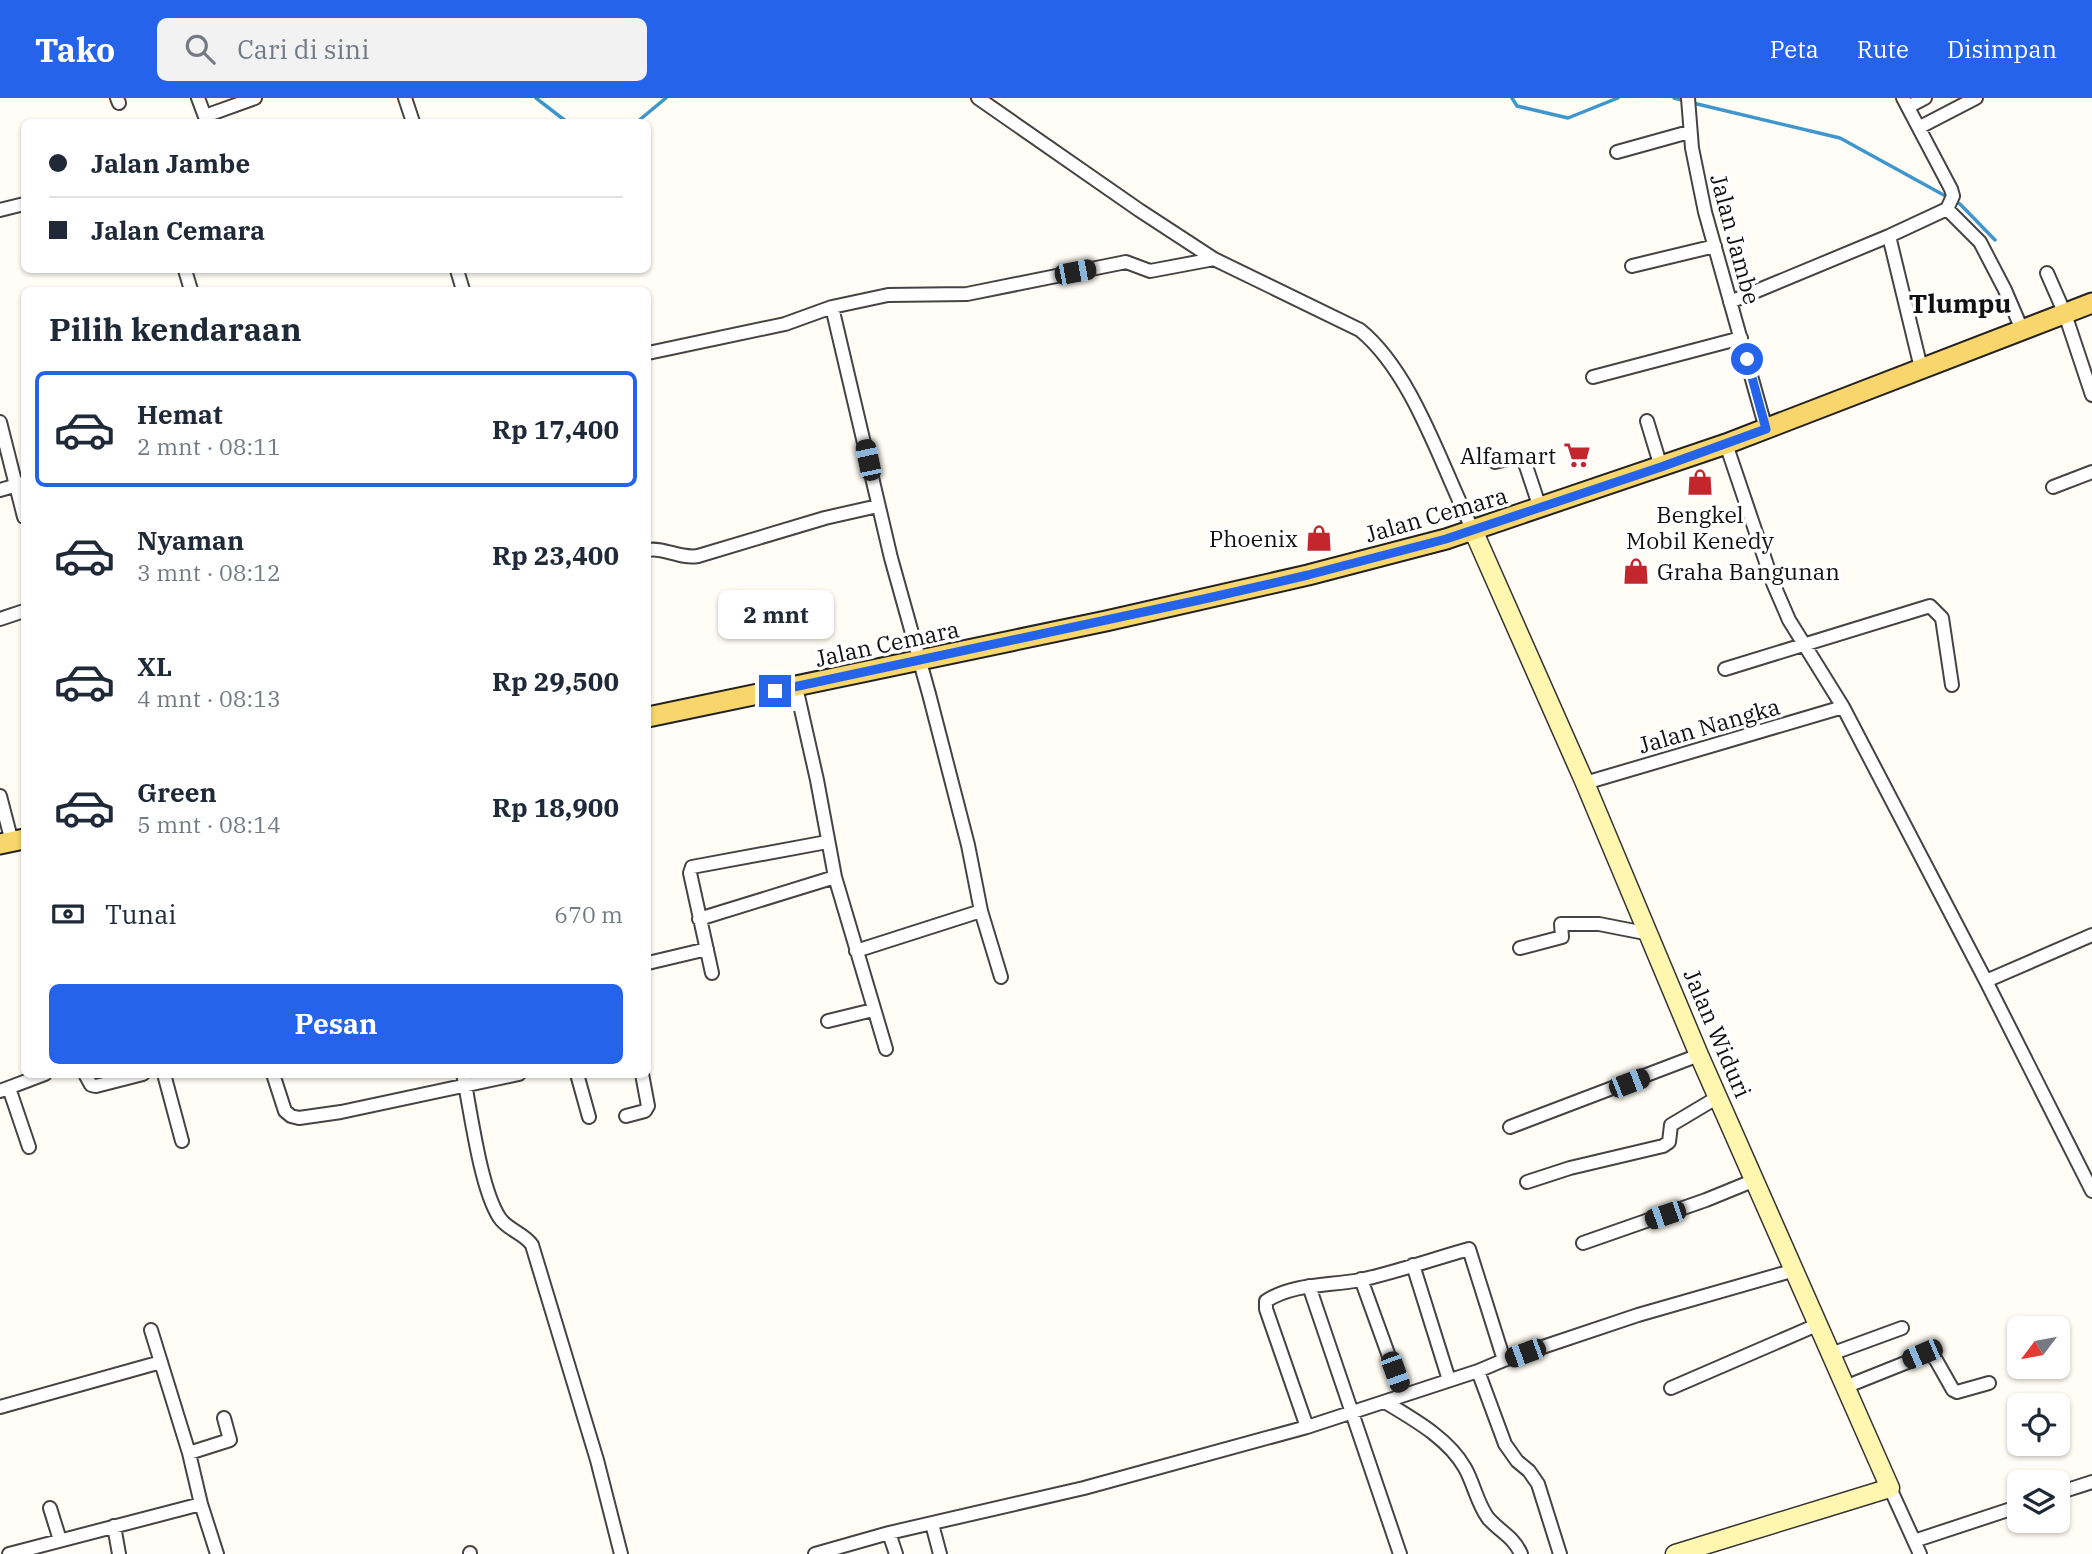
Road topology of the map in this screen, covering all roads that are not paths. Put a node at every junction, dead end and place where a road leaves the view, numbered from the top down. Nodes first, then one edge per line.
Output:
1 (198, 98) edge
2 (255, 98) edge
3 (405, 98) edge
4 (978, 98) edge
5 (1688, 98) edge
6 (1925, 98) edge
7 (1976, 98) edge
8 (1906, 102) edge
9 (206, 119) edge
10 (412, 119) edge
11 (1920, 127) junction
12 (1689, 132) junction
13 (1617, 152) dead end
14 (1950, 204) junction
15 (21, 205) edge
16 (0, 210) edge
17 (1889, 236) junction
18 (1715, 247) junction
19 (1214, 259) junction
20 (1632, 266) dead end
21 (2047, 273) dead end
22 (1730, 302) junction
23 (2092, 303) edge
24 (832, 307) junction
25 (2065, 314) junction
26 (2023, 332) junction
27 (1741, 338) junction
28 (651, 352) edge
29 (1921, 368) junction
30 (1593, 377) dead end
31 (2092, 395) edge
32 (1647, 421) dead end
33 (0, 422) edge
34 (1766, 429) junction
35 (1726, 444) junction
36 (1495, 462) dead end
37 (1661, 467) junction
38 (2092, 472) edge
39 (20, 484) edge
40 (2053, 487) dead end
41 (0, 489) edge
42 (877, 506) junction
43 (1540, 508) junction
44 (1474, 530) junction
45 (651, 550) edge
46 (21, 612) edge
47 (0, 619) edge
48 (1804, 647) junction
49 (919, 661) junction
50 (1724, 669) dead end
51 (1952, 685) dead end
52 (796, 687) junction
53 (1843, 707) junction
54 (651, 716) edge
55 (1586, 783) junction
56 (0, 796) edge
57 (12, 842) edge
58 (827, 842) junction
59 (835, 877) junction
60 (981, 911) junction
61 (699, 919) junction
62 (1650, 934) junction
63 (2092, 934) edge
64 (1520, 948) dead end
65 (707, 949) junction
66 (856, 951) junction
67 (651, 961) edge
68 (712, 973) dead end
69 (1002, 977) dead end
70 (1986, 981) junction
71 (873, 1010) junction
72 (828, 1021) dead end
73 (886, 1049) dead end
74 (1699, 1055) junction
75 (35, 1078) edge
76 (87, 1078) edge
77 (127, 1078) edge
78 (165, 1078) edge
79 (275, 1078) edge
80 (483, 1078) edge
81 (578, 1078) edge
82 (643, 1078) edge
83 (465, 1080) edge
84 (4, 1090) edge
85 (1718, 1097) junction
86 (626, 1116) dead end
87 (589, 1117) dead end
88 (1510, 1127) dead end
89 (182, 1141) dead end
90 (29, 1147) dead end
91 (1755, 1180) junction
92 (1527, 1182) dead end
93 (2092, 1191) edge
94 (1583, 1243) dead end
95 (1413, 1265) junction
96 (1795, 1270) junction
97 (1361, 1279) junction
98 (1309, 1286) junction
99 (1819, 1324) junction
100 (1902, 1328) dead end
101 (151, 1330) dead end
102 (1831, 1354) junction
103 (1504, 1360) junction
104 (161, 1362) junction
105 (1479, 1371) junction
106 (1449, 1380) junction
107 (1989, 1383) dead end
108 (1846, 1387) junction
109 (1671, 1388) dead end
110 (1403, 1395) junction
111 (1385, 1402) junction
112 (0, 1408) edge
113 (1354, 1412) junction
114 (224, 1418) dead end
115 (1307, 1427) junction
116 (189, 1453) junction
117 (2092, 1482) edge
118 (1890, 1488) junction
119 (2070, 1489) edge
120 (201, 1504) junction
121 (50, 1508) dead end
122 (2007, 1510) edge
123 (932, 1524) junction
124 (114, 1526) junction
125 (889, 1533) junction
126 (60, 1540) junction
127 (1914, 1541) junction
128 (9, 1554) edge
129 (119, 1554) edge
130 (217, 1554) edge
131 (621, 1554) edge
132 (815, 1554) edge
133 (896, 1554) edge
134 (940, 1554) edge
135 (1400, 1554) edge
136 (1521, 1554) edge
137 (1560, 1554) edge
138 (1675, 1554) edge
139 (1920, 1554) edge

1 - 9 street
2 - 9 street
3 - 10 street
4 - 19 street
5 - 12 street, Jalan Jambe
6 - 8 street
7 - 11 street
8 - 11 street
11 - 14 street
12 - 13 street
12 - 18 street, Jalan Jambe
14 - 17 street
14 - 26 street
15 - 16 street
17 - 22 street
17 - 29 street
18 - 20 street
18 - 22 street, Jalan Jambe
19 - 24 street
19 - 44 street
21 - 25 street
22 - 27 street, Jalan Jambe
23 - 25 main road, Jalan Cemara
24 - 28 street
24 - 42 street
25 - 26 main road, Jalan Cemara
25 - 31 street
26 - 29 main road, Jalan Cemara
27 - 30 street
27 - 34 street, Jalan Jambe
29 - 34 main road, Jalan Cemara
32 - 37 street
33 - 39 street
34 - 35 main road, Jalan Cemara
35 - 37 main road, Jalan Cemara
35 - 48 street
36 - 43 street
37 - 43 main road, Jalan Cemara
38 - 40 street
39 - 41 street
42 - 45 street
42 - 49 street
43 - 44 main road, Jalan Cemara
44 - 49 main road, Jalan Cemara
44 - 55 main road, Jalan Widuri
46 - 47 street
48 - 50 street
48 - 51 street
48 - 53 street
49 - 52 main road, Jalan Cemara
49 - 60 street
52 - 54 main road, Jalan Cemara
52 - 58 street
53 - 55 street, Jalan Nangka
53 - 70 street
55 - 62 main road, Jalan Widuri
56 - 57 street
58 - 59 street
58 - 61 street
59 - 61 street
59 - 66 street
60 - 66 street
60 - 69 street
61 - 65 street
62 - 64 street
62 - 74 main road, Jalan Widuri
63 - 70 street
65 - 67 street
65 - 68 street
66 - 71 street
70 - 93 street
71 - 72 street
71 - 73 street
74 - 85 main road, Jalan Widuri
74 - 88 street
75 - 84 street
76 - 77 street
78 - 89 street
79 - 83 street
80 - 83 street
81 - 87 street
82 - 86 street
83 - 131 street
84 - 90 street
85 - 91 main road, Jalan Widuri
85 - 92 street
91 - 94 street
91 - 96 main road, Jalan Widuri
95 - 97 street
95 - 103 street
95 - 106 street
96 - 99 main road, Jalan Widuri
96 - 103 street
97 - 98 street
97 - 110 street
98 - 113 street
98 - 115 street
99 - 102 main road, Jalan Widuri
99 - 109 street
100 - 102 street
101 - 104 street
102 - 108 main road, Jalan Widuri
103 - 105 street
104 - 112 street
104 - 116 street
105 - 106 street
105 - 137 street
106 - 110 street
107 - 108 street
108 - 118 main road, Jalan Widuri
110 - 111 street
111 - 113 street
111 - 136 street
113 - 115 street
113 - 135 street
114 - 116 street
115 - 123 street
116 - 120 street
117 - 119 street
118 - 127 street, Jalan Widuri
118 - 138 main road
120 - 124 street
120 - 130 street
121 - 126 street
122 - 127 street
123 - 125 street
123 - 134 street
124 - 126 street
124 - 129 street
125 - 132 street
125 - 133 street
126 - 128 street
127 - 139 street, Jalan Widuri

